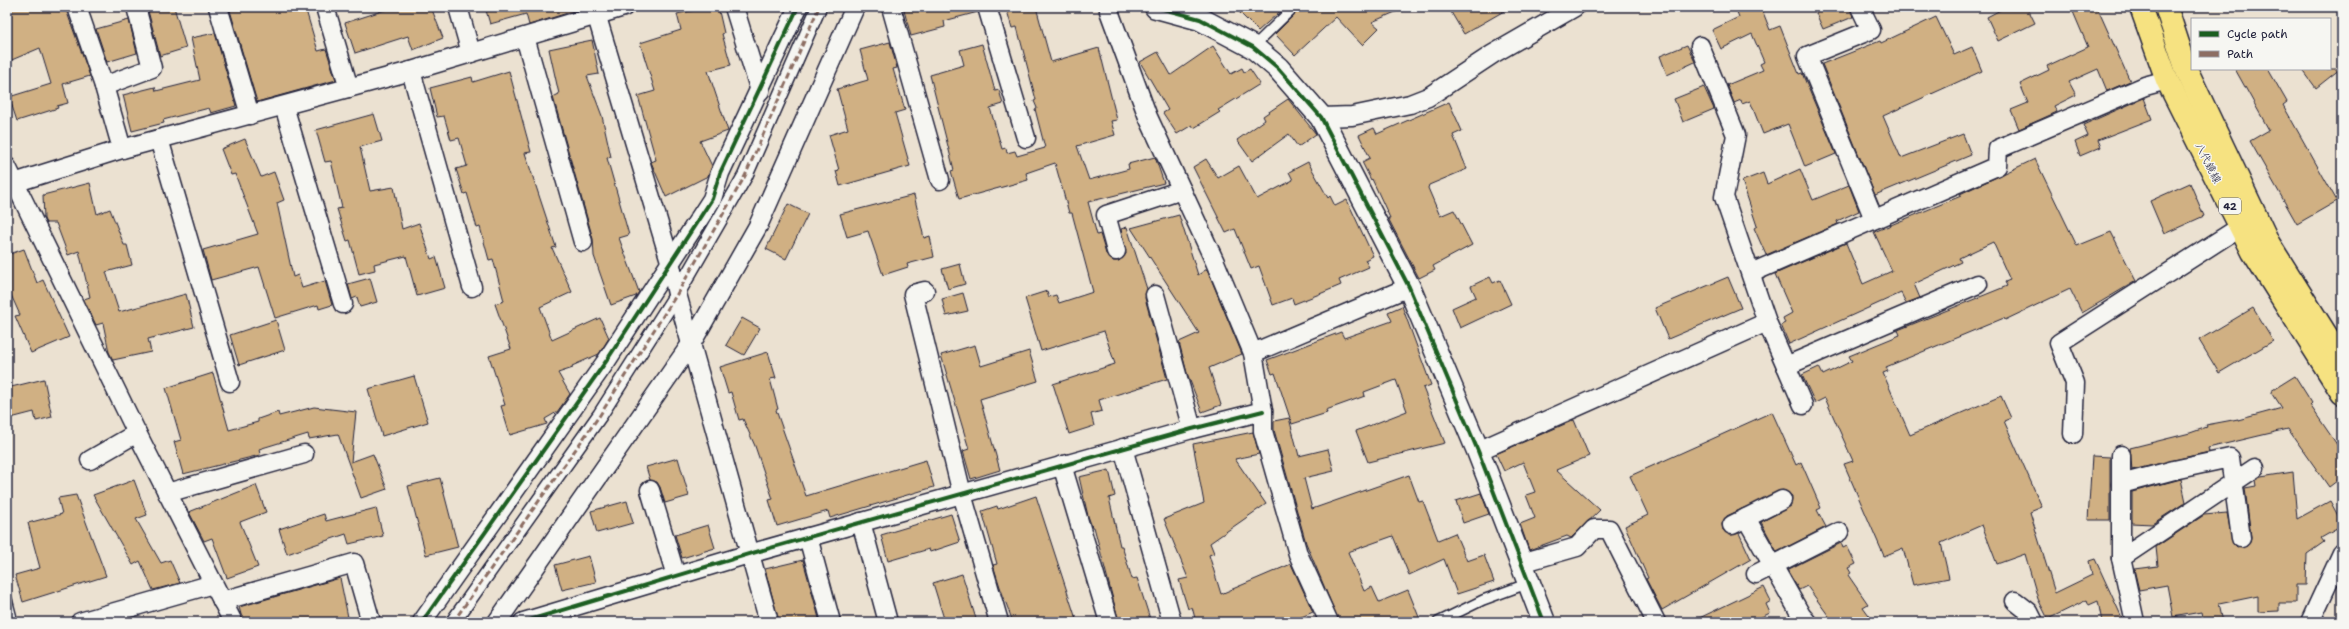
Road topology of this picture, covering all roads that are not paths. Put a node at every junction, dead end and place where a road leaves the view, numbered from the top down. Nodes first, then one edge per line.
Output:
1 (77, 7) edge
2 (136, 7) edge
3 (218, 7) edge
4 (325, 7) edge
5 (458, 7) edge
6 (624, 7) edge
7 (734, 7) edge
8 (798, 7) edge
9 (819, 7) edge
10 (855, 7) edge
11 (891, 7) edge
12 (987, 7) edge
13 (1110, 7) edge
14 (1156, 7) edge
15 (1294, 7) edge
16 (1575, 7) edge
17 (1860, 7) edge
18 (2141, 7) edge
19 (2166, 7) edge
20 (596, 11) edge
21 (525, 37) junction
22 (1700, 46) dead end
23 (1253, 47) junction
24 (471, 53) junction
25 (411, 70) junction
26 (2167, 80) junction
27 (104, 86) junction
28 (349, 88) junction
29 (760, 91) junction
30 (284, 106) junction
31 (250, 115) junction
32 (1322, 118) junction
33 (1026, 138) dead end
34 (159, 139) junction
35 (122, 149) junction
36 (11, 175) edge
37 (940, 180) dead end
38 (1182, 190) junction
39 (1874, 219) junction
40 (2240, 227) junction
41 (583, 242) dead end
42 (1116, 251) dead end
43 (670, 261) junction
44 (1751, 273) junction
45 (1978, 284) dead end
46 (472, 287) dead end
47 (1408, 287) junction
48 (925, 291) dead end
49 (677, 294) junction
50 (1155, 294) dead end
51 (343, 304) dead end
52 (1767, 322) junction
53 (691, 344) junction
54 (1253, 353) junction
55 (2342, 360) edge
56 (1786, 366) junction
57 (230, 382) dead end
58 (2342, 393) edge
59 (1802, 405) dead end
60 (1263, 411) junction
61 (1192, 428) junction
62 (137, 433) junction
63 (2073, 434) dead end
64 (1123, 448) junction
65 (1478, 451) junction
66 (304, 454) dead end
67 (2121, 455) dead end
68 (90, 460) dead end
69 (1062, 465) junction
70 (2255, 468) dead end
71 (2234, 482) junction
72 (2121, 484) junction
73 (650, 490) dead end
74 (168, 493) junction
75 (962, 494) junction
76 (1782, 500) dead end
77 (861, 522) junction
78 (1839, 532) dead end
79 (808, 537) junction
80 (2241, 538) dead end
81 (2342, 553) edge
82 (749, 554) junction
83 (2121, 558) junction
84 (1522, 563) junction
85 (1773, 565) junction
86 (1756, 574) dead end
87 (676, 576) junction
88 (1529, 583) junction
89 (213, 584) junction
90 (7, 599) edge
91 (2015, 600) dead end
92 (222, 601) junction
93 (1800, 620) edge
94 (13, 622) edge
95 (80, 622) edge
96 (233, 622) edge
97 (371, 622) edge
98 (422, 622) edge
99 (453, 622) edge
100 (497, 622) edge
101 (523, 622) edge
102 (769, 622) edge
103 (831, 622) edge
104 (888, 622) edge
105 (999, 622) edge
106 (1109, 622) edge
107 (1172, 622) edge
108 (1329, 622) edge
109 (1438, 622) edge
110 (1544, 622) edge
111 (1656, 622) edge
112 (2034, 622) edge
113 (2135, 622) edge
114 (2310, 622) edge

1 - 27 street
2 - 27 street
3 - 31 street
4 - 28 street
5 - 24 street
6 - 20 street
7 - 29 street
8 - 29 street
9 - 49 street
10 - 53 street
11 - 37 street
12 - 33 street
13 - 38 street
14 - 23 street
15 - 23 lane
16 - 32 street
17 - 39 street
18 - 26 main road, 八代鏡線 / 42
19 - 55 main road, 八代鏡線 / 42
20 - 21 street
20 - 43 street
21 - 24 street
21 - 41 street
22 - 44 street
23 - 32 street
24 - 25 street
25 - 28 street
25 - 46 street
26 - 39 street
26 - 40 main road, 八代鏡線 / 42
27 - 35 street
28 - 30 street
29 - 43 street
30 - 31 street
30 - 51 street
31 - 34 street
32 - 47 street
34 - 35 street
34 - 57 street
35 - 36 street
36 - 62 street
38 - 42 street
38 - 54 street
39 - 44 street
40 - 58 main road, 八代鏡線 / 42
40 - 63 street
43 - 49 street
43 - 98 street
44 - 52 street
45 - 56 street
47 - 54 street
47 - 65 street
48 - 75 street
49 - 53 street
49 - 99 street
50 - 61 street
52 - 56 street
52 - 65 street
53 - 82 street
53 - 100 street
54 - 60 street
56 - 59 street
60 - 61 street
60 - 108 street
61 - 64 street
62 - 68 street
62 - 74 street
64 - 69 street
64 - 107 street
65 - 84 street
66 - 74 street
67 - 72 street
69 - 75 street
69 - 106 street
70 - 71 street
71 - 72 street
71 - 80 street
71 - 83 street
72 - 83 street
73 - 87 street
74 - 89 street
75 - 77 street
75 - 105 street
76 - 85 street
77 - 79 street
77 - 104 street
78 - 85 street
79 - 82 street
79 - 103 street
81 - 114 street
82 - 87 street
82 - 102 street
83 - 113 street
84 - 88 street
84 - 111 street
85 - 86 street
85 - 93 street
87 - 101 street
88 - 109 lane
88 - 110 street
89 - 92 street
89 - 95 street
90 - 94 lane
91 - 112 street
92 - 96 street
92 - 97 street

